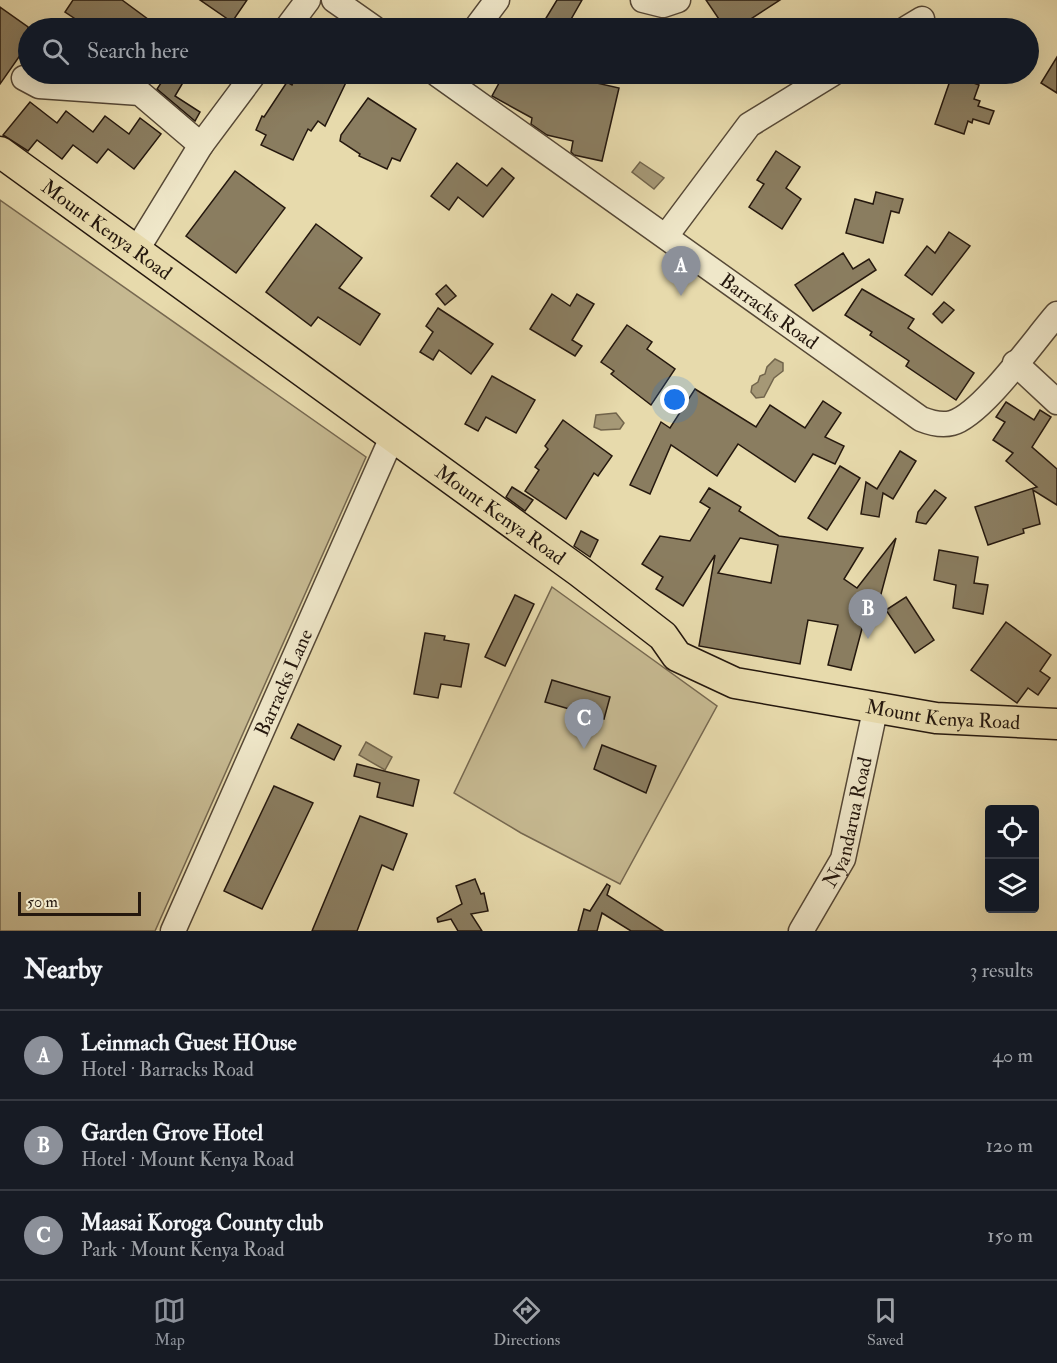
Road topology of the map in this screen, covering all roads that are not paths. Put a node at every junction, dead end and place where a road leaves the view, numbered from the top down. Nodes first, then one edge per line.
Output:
1 (308, 0) edge
2 (334, 0) edge
3 (497, 0) edge
4 (643, 0) edge
5 (678, 0) edge
6 (294, 18) edge
7 (360, 18) edge
8 (484, 18) edge
9 (35, 84) edge
10 (247, 84) edge
11 (454, 84) edge
12 (816, 84) edge
13 (201, 145) junction
14 (0, 152) edge
15 (666, 236) junction
16 (136, 251) junction
17 (1057, 314) edge
18 (1016, 363) junction
19 (1057, 402) edge
20 (393, 435) junction
21 (876, 706) junction
22 (1057, 724) edge
23 (173, 931) edge
24 (801, 931) edge

1 - 6 street
2 - 7 street
3 - 8 street
4 - 5 street
9 - 13 street
10 - 13 street
11 - 15 street, Barracks Road
12 - 15 street
13 - 16 street
14 - 16 main road, Mount Kenya Road
15 - 18 street, Barracks Road
16 - 20 main road, Mount Kenya Road
17 - 18 street, Barracks Road
18 - 19 street
20 - 21 main road, Mount Kenya Road
20 - 23 street, Barracks Lane
21 - 22 main road, Mount Kenya Road
21 - 24 street, Nyandarua Road

